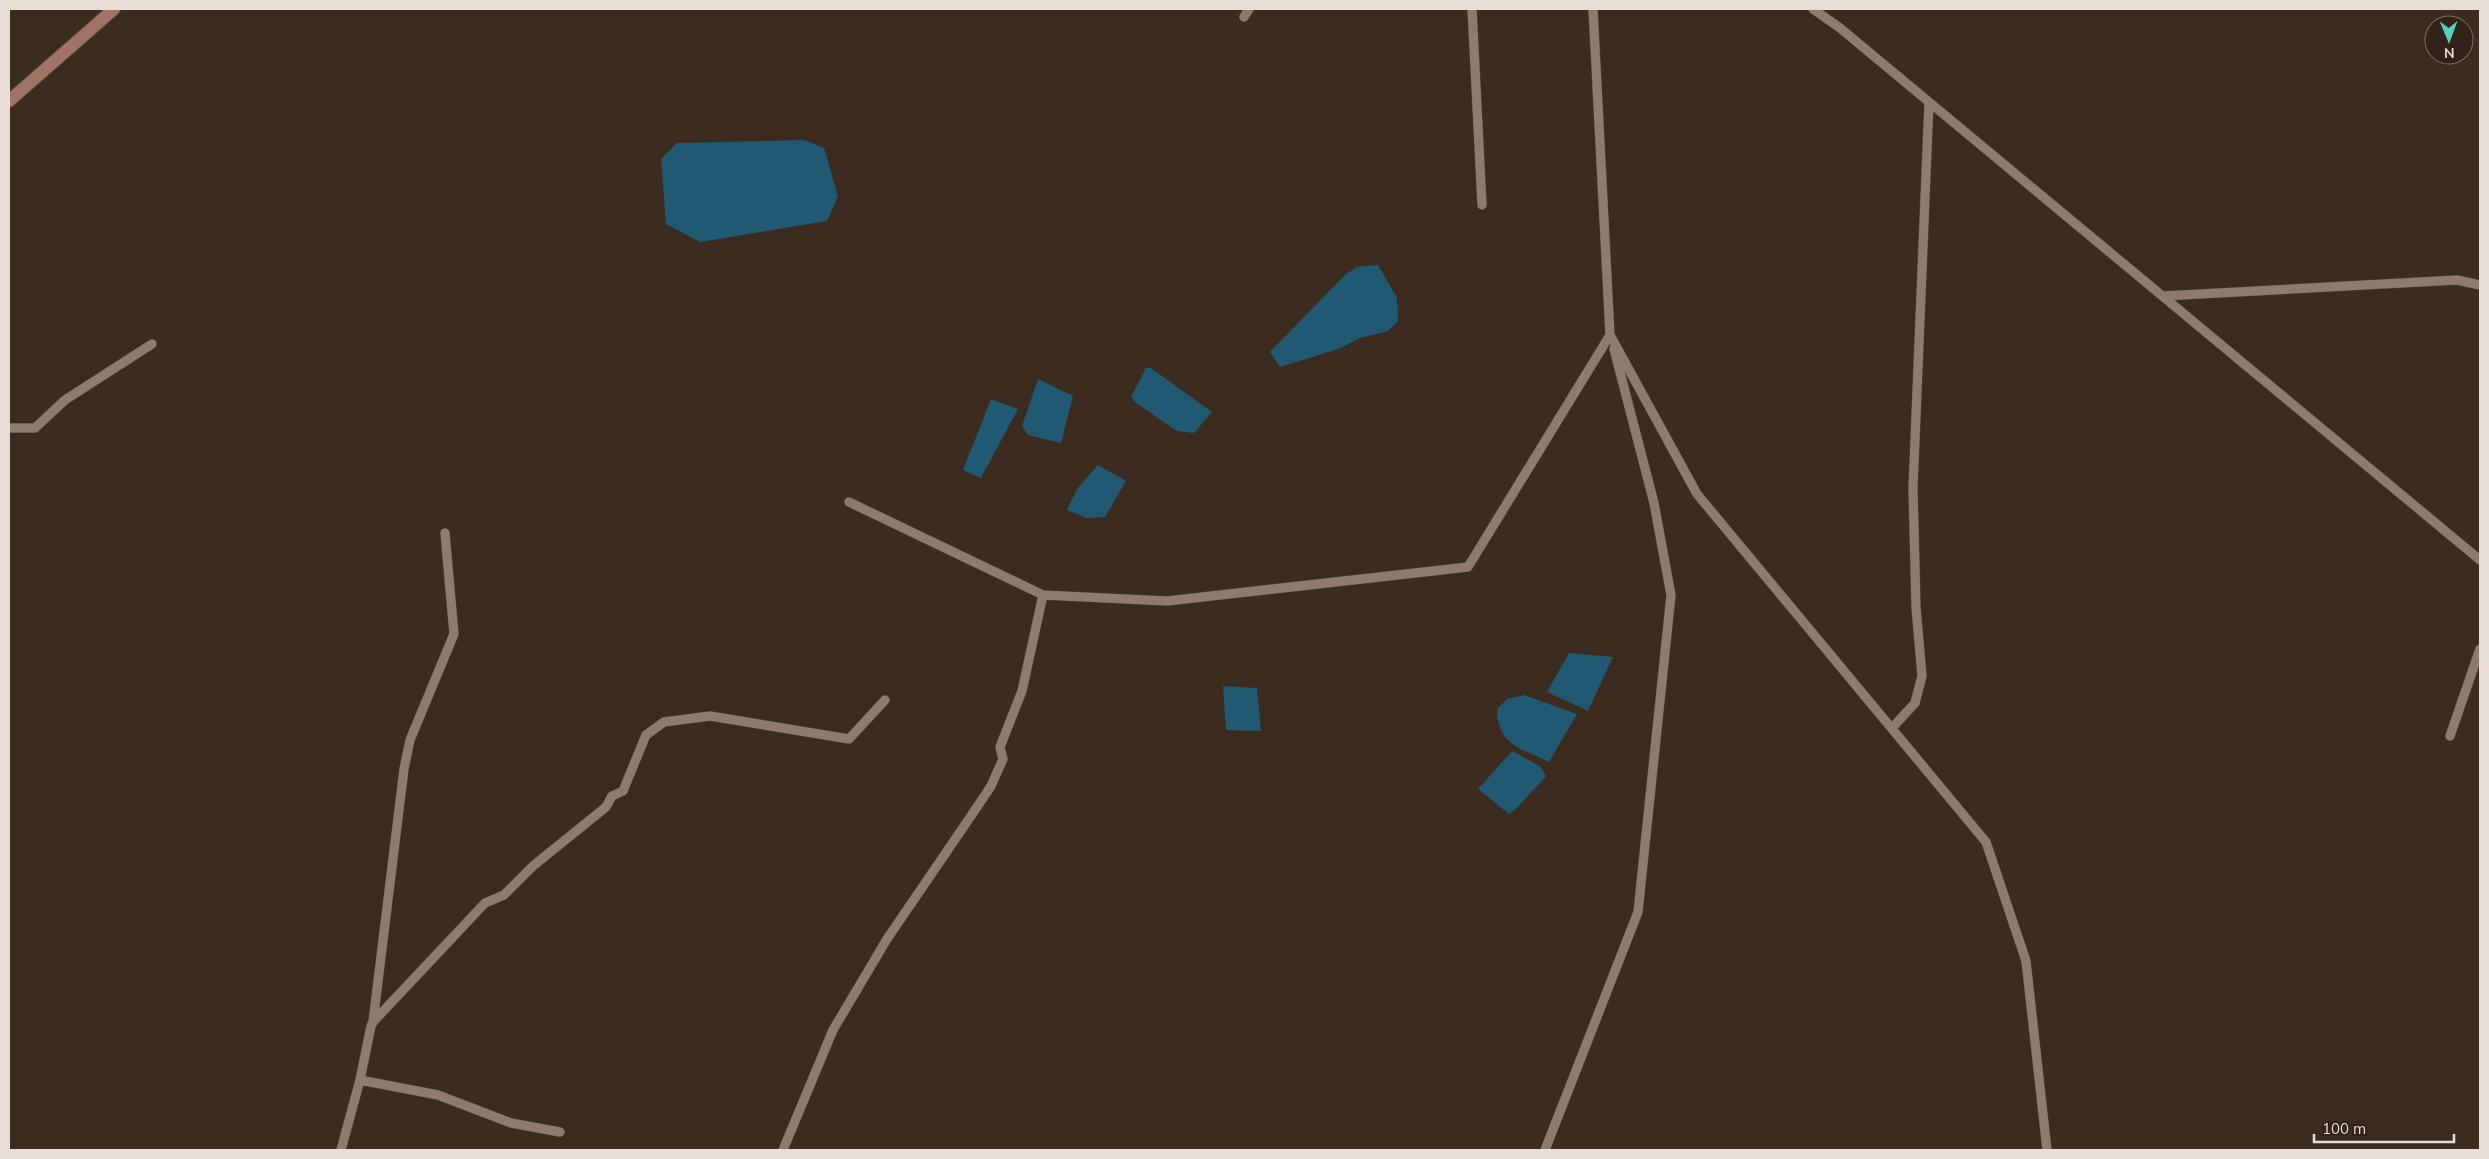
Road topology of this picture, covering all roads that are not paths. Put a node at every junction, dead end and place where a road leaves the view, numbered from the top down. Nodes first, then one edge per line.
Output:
1 (114, 9) edge
2 (1249, 9) edge
3 (1472, 9) edge
4 (1593, 9) edge
5 (1813, 9) edge
6 (1244, 18) dead end
7 (9, 102) edge
8 (1930, 102) junction
9 (1482, 205) dead end
10 (2480, 285) edge
11 (2162, 296) junction
12 (1610, 335) junction
13 (152, 344) dead end
14 (9, 428) edge
15 (849, 502) dead end
16 (445, 533) dead end
17 (2480, 560) edge
18 (1043, 595) junction
19 (2480, 649) edge
20 (885, 700) dead end
21 (1892, 728) junction
22 (2450, 736) dead end
23 (373, 1022) junction
24 (360, 1080) junction
25 (560, 1132) dead end
26 (341, 1150) edge
27 (783, 1150) edge
28 (1545, 1150) edge
29 (2047, 1150) edge

1 - 7 main road
2 - 6 street
3 - 9 street
4 - 12 street
5 - 8 street
8 - 11 street
8 - 21 street
10 - 11 street
11 - 17 street
12 - 18 street
12 - 21 street
12 - 28 street
13 - 14 street
15 - 18 street
16 - 23 street
18 - 27 street
19 - 22 street
20 - 23 street
21 - 29 street
23 - 24 street
24 - 25 street
24 - 26 street

